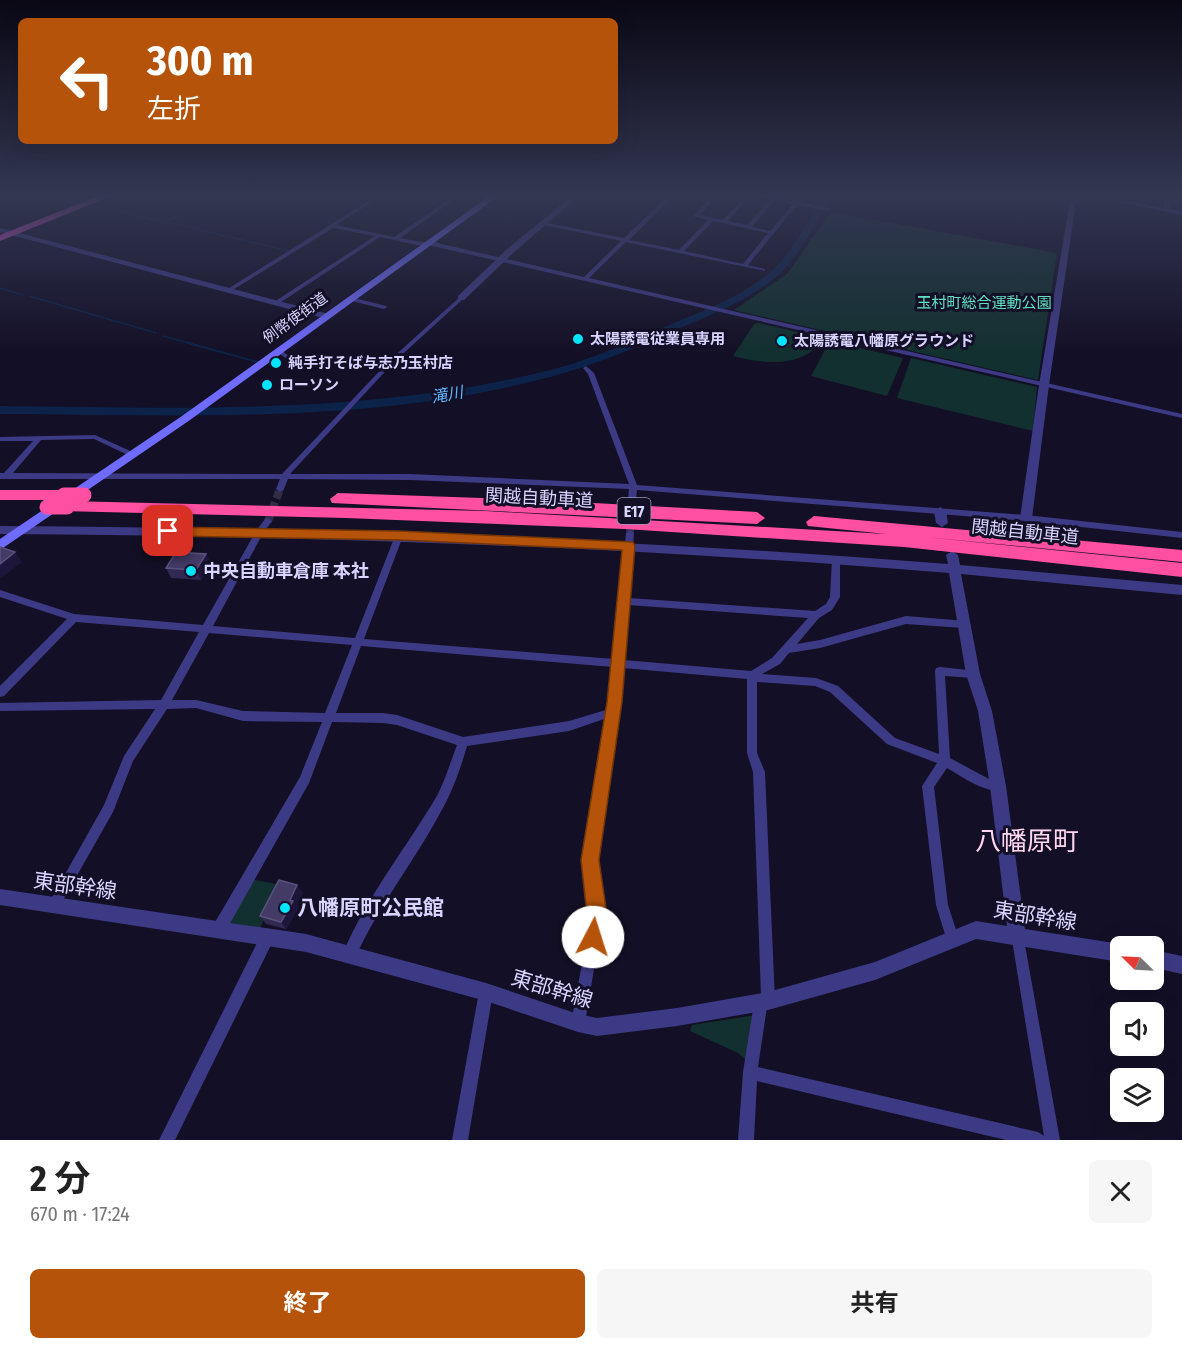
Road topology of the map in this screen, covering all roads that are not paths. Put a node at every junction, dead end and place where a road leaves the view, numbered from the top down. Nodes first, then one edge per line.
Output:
1 (64, 248) edge
2 (296, 248) edge
3 (360, 248) edge
4 (422, 248) edge
5 (451, 248) edge
6 (518, 248) edge
7 (617, 248) edge
8 (663, 248) edge
9 (684, 248) edge
10 (758, 248) edge
11 (1066, 248) edge
12 (680, 252) junction
13 (506, 258) junction
14 (744, 266) junction
15 (763, 270) dead end
16 (586, 278) junction
17 (229, 290) junction
18 (461, 298) joint
19 (350, 299) junction
20 (276, 303) junction
21 (384, 307) dead end
22 (326, 316) junction
23 (278, 350) junction
24 (302, 368) dead end
25 (586, 368) dead end
26 (1044, 385) junction
27 (1182, 417) edge
28 (39, 438) junction
29 (0, 439) edge
30 (133, 454) junction
31 (102, 475) junction
32 (3, 476) edge
33 (284, 477) junction
34 (633, 487) junction
35 (280, 489) tunnel mouth
36 (0, 495) edge
37 (632, 499) tunnel mouth
38 (65, 501) junction
39 (0, 507) edge
40 (1026, 519) junction
41 (268, 521) tunnel mouth
42 (0, 530) edge
43 (21, 530) junction
44 (259, 533) junction
45 (399, 536) junction
46 (1182, 536) edge
47 (629, 539) junction
48 (0, 545) edge
49 (1182, 556) edge
50 (836, 559) junction
51 (953, 562) junction
52 (1182, 570) edge
53 (1182, 590) edge
54 (0, 593) edge
55 (622, 601) junction
56 (816, 615) junction
57 (74, 618) junction
58 (963, 624) junction
59 (204, 630) junction
60 (357, 642) junction
61 (788, 649) junction
62 (618, 663) junction
63 (973, 674) junction
64 (752, 677) junction
65 (0, 693) edge
66 (164, 705) junction
67 (0, 707) edge
68 (613, 712) junction
69 (329, 719) junction
70 (463, 742) junction
71 (945, 761) junction
72 (998, 786) junction
73 (0, 897) edge
74 (54, 905) junction
75 (219, 929) junction
76 (1017, 934) junction
77 (268, 936) junction
78 (953, 939) junction
79 (1110, 951) edge
80 (350, 953) junction
81 (1164, 962) edge
82 (1182, 965) edge
83 (486, 992) junction
84 (765, 1002) junction
85 (578, 1023) junction
86 (750, 1072) junction
87 (167, 1140) edge
88 (460, 1140) edge
89 (746, 1140) edge
90 (1038, 1140) edge
91 (1052, 1140) edge

1 - 17 street
2 - 17 street
3 - 20 street
4 - 19 main road, 例幣使街道
5 - 13 street
6 - 13 street
7 - 16 street
8 - 12 street
9 - 12 street
10 - 14 street
11 - 26 street
12 - 14 street
13 - 16 street
13 - 18 street
14 - 15 street
16 - 26 street
17 - 20 street
18 - 33 street
19 - 21 street
19 - 22 main road, 例幣使街道
20 - 22 street
22 - 23 main road, 例幣使街道
23 - 24 street
23 - 30 main road, 例幣使街道
25 - 34 street
26 - 27 street
26 - 40 street
28 - 29 street
28 - 30 street
28 - 32 street
30 - 31 main road
31 - 32 street
31 - 33 street
31 - 43 main road
33 - 34 street
33 - 35 street
34 - 37 street
34 - 40 street
36 - 38 highway, 関越自動車道 / E17
38 - 39 highway, 関越自動車道 / E17, bridge
38 - 49 highway, 関越自動車道 / E17, bridge
38 - 52 highway, 関越自動車道 / E17
40 - 46 street
41 - 44 street
42 - 43 street
43 - 44 street
43 - 48 main road
44 - 45 street
44 - 59 street
45 - 47 street
45 - 60 street
47 - 50 street
47 - 55 street
50 - 51 street
50 - 56 street
51 - 53 street
51 - 58 street
54 - 57 street
55 - 56 street
55 - 62 street
56 - 61 street
57 - 59 street
57 - 65 street
58 - 61 street
58 - 63 street
59 - 60 street
59 - 66 street
60 - 62 street
60 - 69 street
61 - 64 street
62 - 64 street
62 - 68 street
63 - 71 street
63 - 72 street
64 - 71 street
64 - 84 street
66 - 67 street
66 - 69 street
66 - 74 street
68 - 70 street
68 - 85 street
69 - 70 street
69 - 75 street
70 - 80 street
71 - 72 street
71 - 78 street
72 - 76 street
73 - 74 street, 東部幹線
74 - 75 street, 東部幹線
75 - 77 street, 東部幹線
76 - 78 street, 東部幹線
76 - 79 street, 東部幹線
76 - 91 street
77 - 80 street, 東部幹線
77 - 87 street
78 - 84 street, 東部幹線
80 - 83 street, 東部幹線
81 - 82 street
83 - 85 street, 東部幹線
83 - 88 street
84 - 85 street, 東部幹線
84 - 86 street
86 - 89 street
86 - 90 street

